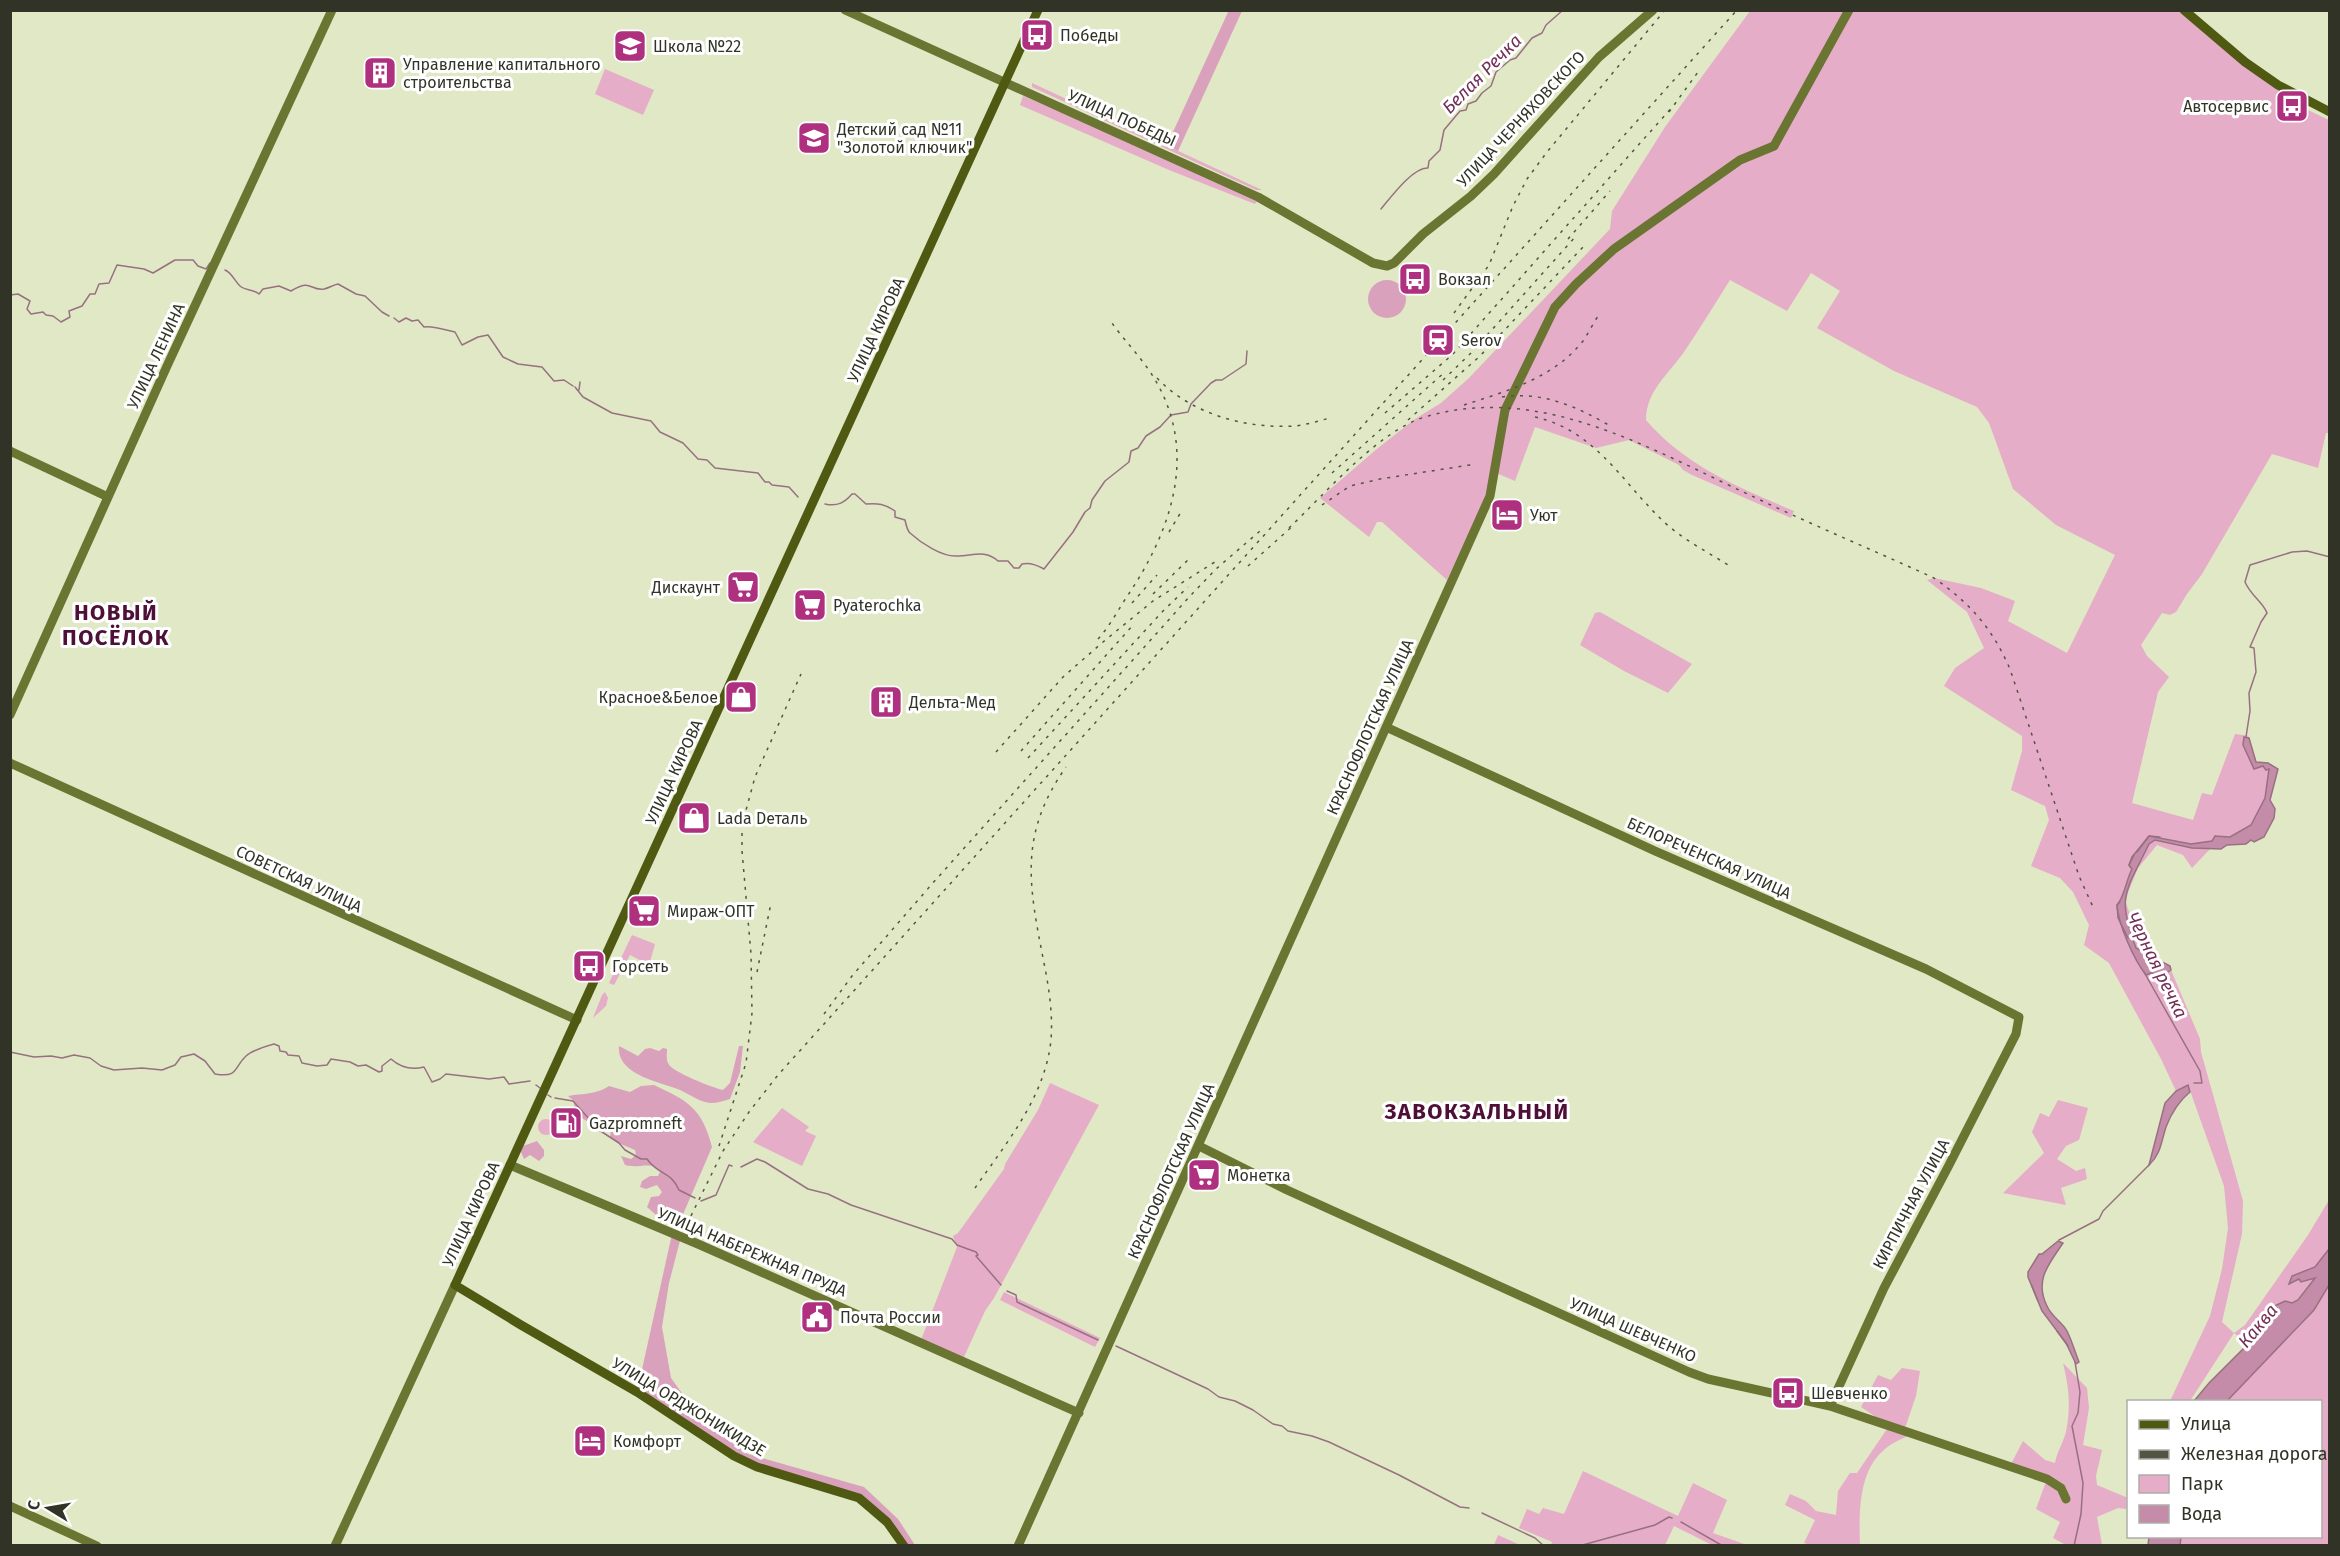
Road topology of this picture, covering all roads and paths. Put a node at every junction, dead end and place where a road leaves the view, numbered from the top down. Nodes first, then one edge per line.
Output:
1 (332, 10) edge
2 (845, 10) edge
3 (1038, 10) edge
4 (1653, 10) edge
5 (1849, 10) edge
6 (2184, 10) edge
7 (1006, 83) junction
8 (2330, 112) edge
9 (1381, 266) joint
10 (10, 451) edge
11 (108, 497) junction
12 (10, 715) edge
13 (1386, 727) junction
14 (10, 764) edge
15 (2019, 1017) joint
16 (577, 1020) junction
17 (1198, 1146) junction
18 (510, 1165) junction
19 (455, 1285) junction
20 (1830, 1406) junction
21 (1079, 1413) junction
22 (2066, 1499) dead end
23 (10, 1506) edge
24 (97, 1545) edge
25 (335, 1545) edge
26 (904, 1545) edge
27 (1018, 1545) edge

1 - 11 street, УЛИЦА ЛЕНИНА
2 - 7 street, УЛИЦА ПОБЕДЫ
3 - 7 main road, УЛИЦА КИРОВА
4 - 9 street, УЛИЦА ЧЕРНЯХОВСКОГО
5 - 13 street, КРАСНОФЛОТСКАЯ УЛИЦА
6 - 8 main road
7 - 9 street, УЛИЦА ПОБЕДЫ
7 - 16 main road, УЛИЦА КИРОВА
10 - 11 street
11 - 12 street, УЛИЦА ЛЕНИНА
13 - 15 street, БЕЛОРЕЧЕНСКАЯ УЛИЦА
13 - 17 street, КРАСНОФЛОТСКАЯ УЛИЦА
14 - 16 street, СОВЕТСКАЯ УЛИЦА
15 - 20 street, КИРПИЧНАЯ УЛИЦА
16 - 18 main road, УЛИЦА КИРОВА
17 - 20 street, УЛИЦА ШЕВЧЕНКО
17 - 21 street, КРАСНОФЛОТСКАЯ УЛИЦА
18 - 19 main road, УЛИЦА КИРОВА
18 - 21 street, УЛИЦА НАБЕРЕЖНАЯ ПРУДА
19 - 25 street, УЛИЦА КИРОВА
19 - 26 main road, УЛИЦА ОРДЖОНИКИДЗЕ
20 - 22 street, УЛИЦА ШЕВЧЕНКО
21 - 27 street, КРАСНОФЛОТСКАЯ УЛИЦА
23 - 24 street

